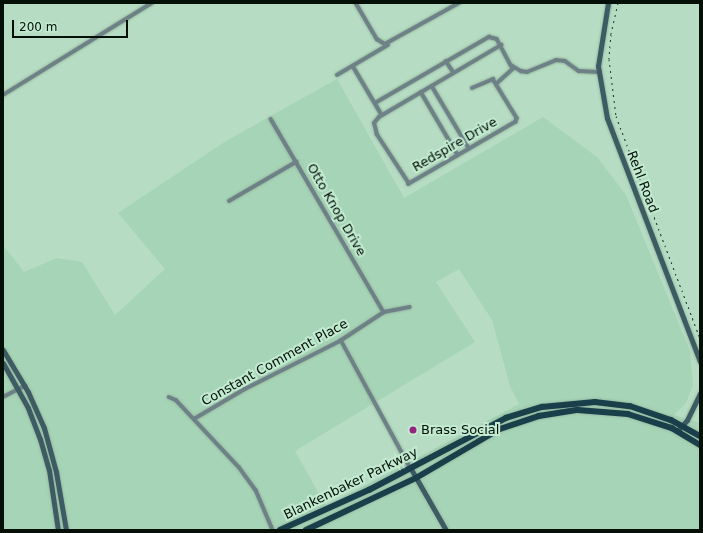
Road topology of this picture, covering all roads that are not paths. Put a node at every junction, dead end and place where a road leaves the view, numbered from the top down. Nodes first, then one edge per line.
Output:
1 (152, 3) edge
2 (356, 3) edge
3 (459, 3) edge
4 (608, 3) edge
5 (391, 43) junction
6 (501, 45) junction
7 (446, 61) junction
8 (353, 66) junction
9 (514, 68) junction
10 (598, 72) junction
11 (454, 73) junction
12 (337, 75) dead end
13 (496, 84) junction
14 (432, 86) junction
15 (472, 88) dead end
16 (421, 92) junction
17 (3, 95) edge
18 (375, 103) junction
19 (382, 115) junction
20 (271, 119) dead end
21 (469, 148) junction
22 (458, 155) junction
23 (296, 162) junction
24 (229, 201) dead end
25 (410, 307) dead end
26 (384, 312) junction
27 (342, 340) junction
28 (3, 350) edge
29 (700, 362) edge
30 (3, 363) edge
31 (24, 386) junction
32 (18, 389) junction
33 (700, 393) edge
34 (3, 397) edge
35 (169, 397) dead end
36 (194, 419) junction
37 (681, 425) junction
38 (677, 431) junction
39 (700, 436) edge
40 (700, 445) edge
41 (411, 469) junction
42 (416, 478) junction
43 (62, 504) junction
44 (54, 505) junction
45 (58, 530) edge
46 (66, 530) edge
47 (273, 530) edge
48 (280, 530) edge
49 (306, 530) edge
50 (446, 530) edge

1 - 17 street
2 - 5 street
3 - 5 street
4 - 10 street, Rehl Road
5 - 8 street
6 - 7 street
6 - 9 street
6 - 11 street
7 - 11 street
7 - 18 street
8 - 12 street
8 - 18 street
9 - 10 street
9 - 13 street
10 - 29 street, Rehl Road
11 - 14 street
13 - 15 street
13 - 21 street, Redspire Drive
14 - 16 street
14 - 21 street
16 - 19 street
16 - 22 street
18 - 19 street
19 - 22 street, Redspire Drive
20 - 23 street, Otto Knop Drive
21 - 22 street, Redspire Drive
23 - 24 street
23 - 26 street, Otto Knop Drive
25 - 26 street, Constant Comment Place
26 - 27 street, Constant Comment Place
27 - 36 street, Constant Comment Place
27 - 41 street
28 - 31 street
30 - 32 street
31 - 32 street
31 - 43 street
32 - 34 street
32 - 44 street
33 - 37 street
35 - 36 street
36 - 47 street
37 - 38 street
37 - 39 main road, Blankenbaker Parkway
37 - 41 main road, Blankenbaker Parkway
38 - 40 main road, Blankenbaker Parkway
38 - 42 main road, Blankenbaker Parkway
41 - 42 street
41 - 48 main road, Blankenbaker Parkway
42 - 49 main road, Blankenbaker Parkway
42 - 50 street
43 - 44 street
43 - 46 street
44 - 45 street

